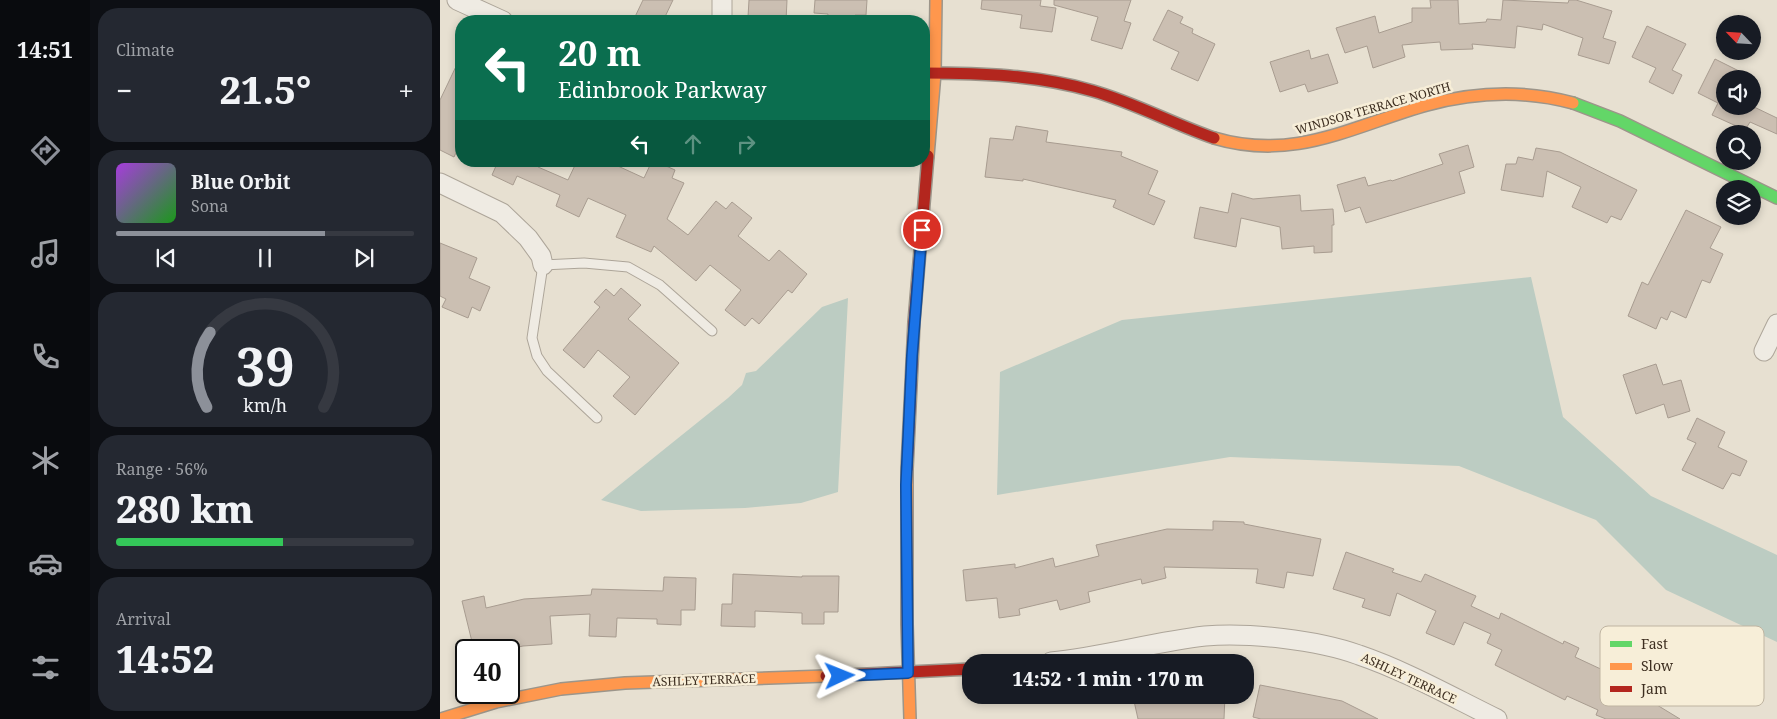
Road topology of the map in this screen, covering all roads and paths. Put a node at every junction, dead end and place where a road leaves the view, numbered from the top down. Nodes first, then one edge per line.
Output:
1 (457, 0) edge
2 (722, 0) edge
3 (936, 0) edge
4 (490, 15) edge
5 (722, 15) edge
6 (930, 73) edge
7 (924, 167) edge
8 (440, 183) edge
9 (1777, 198) edge
10 (543, 265) junction
11 (1777, 324) edge
12 (712, 331) dead end
13 (1764, 351) dead end
14 (597, 418) dead end
15 (1105, 654) edge
16 (962, 670) edge
17 (908, 673) junction
18 (441, 719) edge
19 (910, 719) edge
20 (1497, 719) edge

1 - 4 street
2 - 5 street
3 - 6 street
6 - 9 street, WINDSOR TERRACE NORTH
7 - 17 street
8 - 10 street
10 - 12 lane
10 - 14 lane
11 - 13 street
15 - 20 street, ASHLEY TERRACE
16 - 17 street, ASHLEY TERRACE
17 - 18 street, ASHLEY TERRACE
17 - 19 street

